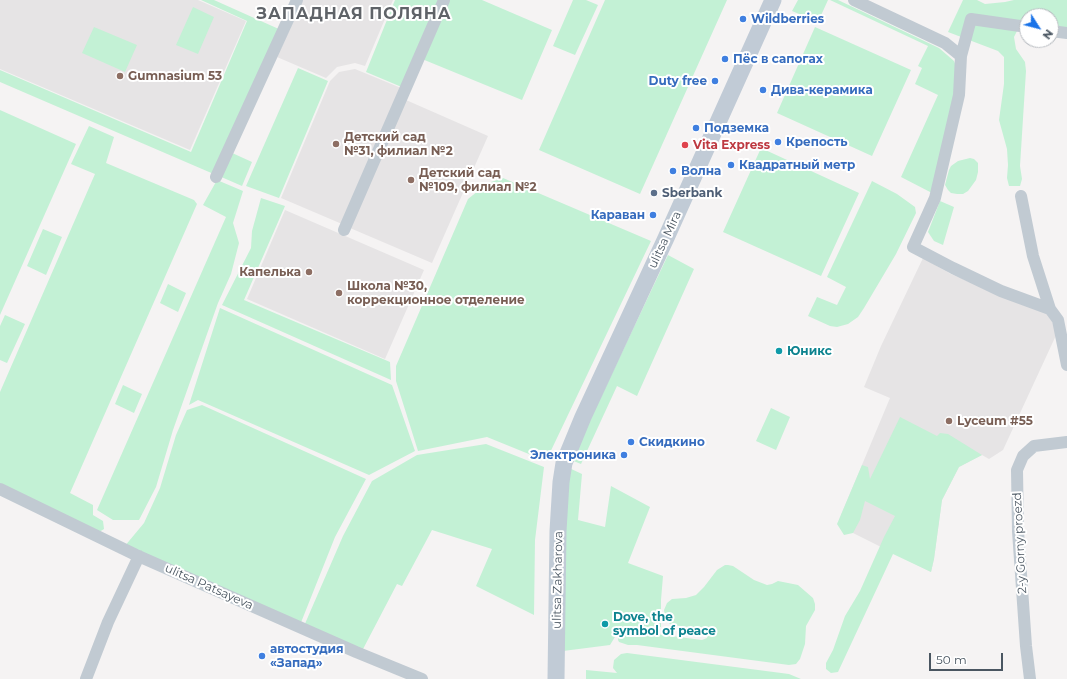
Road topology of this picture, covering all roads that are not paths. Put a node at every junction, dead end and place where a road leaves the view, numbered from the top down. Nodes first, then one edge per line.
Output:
1 (297, 0) edge
2 (444, 0) edge
3 (773, 0) edge
4 (854, 0) edge
5 (1019, 26) edge
6 (961, 56) junction
7 (216, 177) dead end
8 (1021, 196) dead end
9 (344, 230) dead end
10 (1050, 309) junction
11 (1062, 320) edge
12 (1067, 365) edge
13 (1067, 442) edge
14 (561, 482) joint
15 (0, 490) edge
16 (139, 556) junction
17 (86, 679) edge
18 (422, 679) edge
19 (556, 679) edge
20 (1030, 679) edge

1 - 7 street
2 - 9 street
3 - 14 main road, ulitsa Mira
4 - 6 street
5 - 6 street
6 - 10 street
8 - 10 street
10 - 11 street
11 - 12 street
13 - 20 street, 2-y Gorny proezd
14 - 19 main road, ulitsa Zakharova
15 - 16 street, ulitsa Patsayeva
16 - 17 street
16 - 18 street, ulitsa Patsayeva

